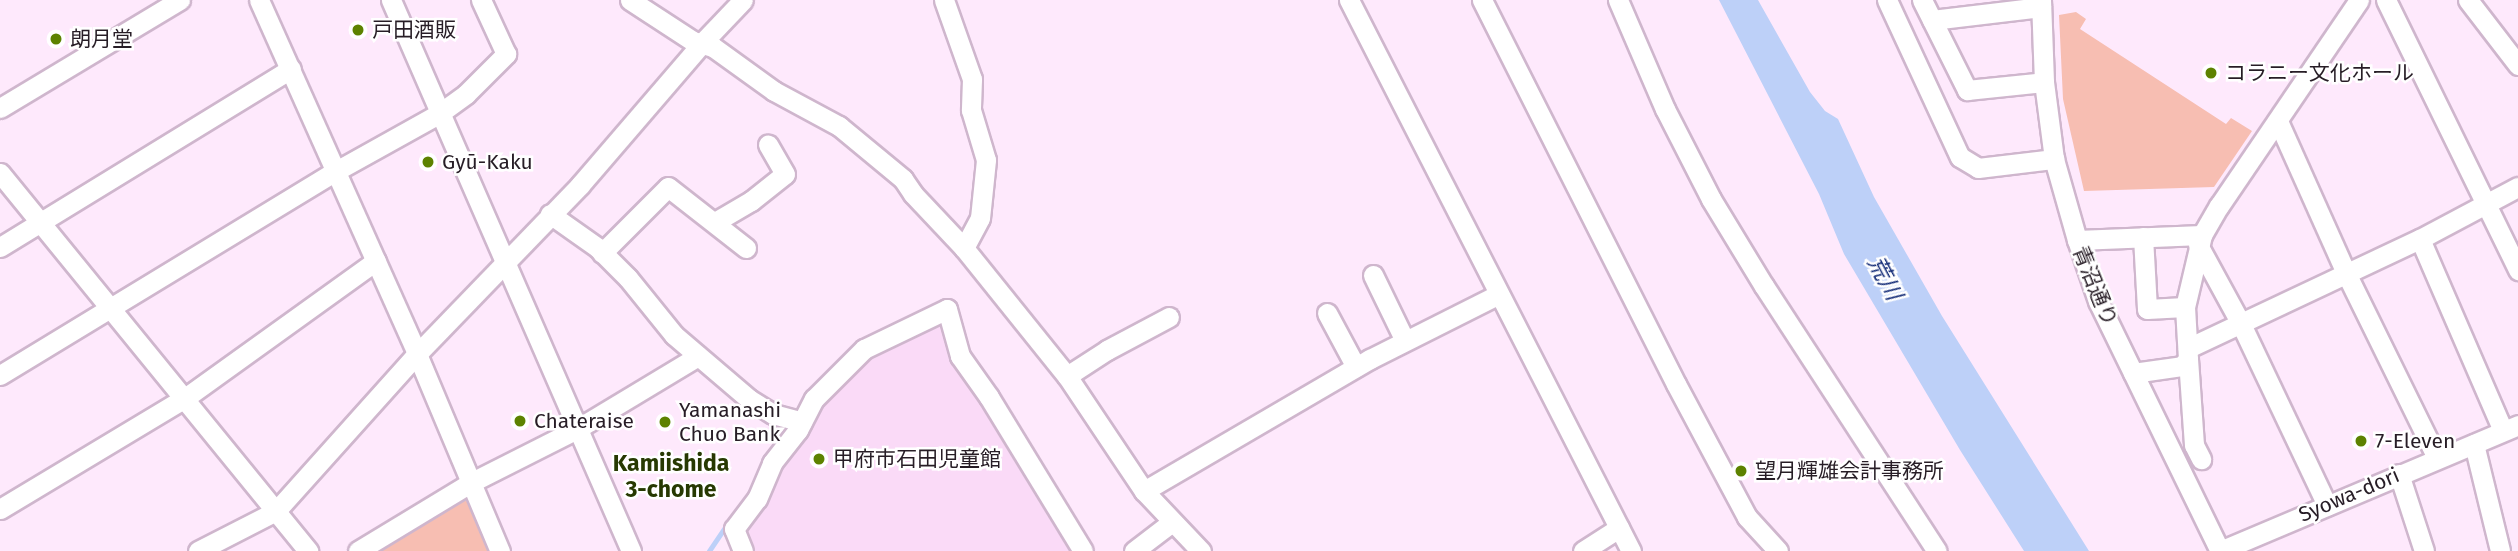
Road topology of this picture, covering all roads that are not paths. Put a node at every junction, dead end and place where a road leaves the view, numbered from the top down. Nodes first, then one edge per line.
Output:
1 (180, 0) edge
2 (259, 0) edge
3 (391, 0) edge
4 (481, 0) edge
5 (630, 0) edge
6 (743, 0) edge
7 (944, 0) edge
8 (1349, 0) edge
9 (1482, 0) edge
10 (1618, 0) edge
11 (1887, 0) edge
12 (1922, 0) edge
13 (2359, 0) edge
14 (2386, 0) edge
15 (2469, 0) edge
16 (2041, 4) edge
17 (1932, 20) junction
18 (702, 43) junction
19 (2518, 65) edge
20 (291, 69) junction
21 (2045, 82) junction
22 (0, 108) edge
23 (440, 113) junction
24 (2278, 121) junction
25 (768, 144) dead end
26 (2054, 159) junction
27 (336, 171) junction
28 (0, 173) edge
29 (2518, 187) edge
30 (2487, 204) junction
31 (550, 214) junction
32 (40, 222) junction
33 (715, 222) junction
34 (2143, 237) junction
35 (2420, 239) junction
36 (2077, 240) junction
37 (2200, 240) junction
38 (0, 247) edge
39 (746, 248) dead end
40 (964, 248) junction
41 (602, 253) junction
42 (376, 261) junction
43 (504, 261) junction
44 (2518, 270) edge
45 (2346, 273) junction
46 (1373, 275) dead end
47 (1499, 294) junction
48 (2185, 307) junction
49 (110, 309) junction
50 (1327, 313) dead end
51 (1169, 317) dead end
52 (2240, 322) junction
53 (1405, 341) junction
54 (417, 354) junction
55 (2188, 354) junction
56 (698, 356) junction
57 (1356, 367) junction
58 (2133, 373) junction
59 (0, 375) edge
60 (1067, 376) junction
61 (185, 398) junction
62 (802, 422) junction
63 (2510, 428) edge
64 (577, 429) junction
65 (2474, 443) junction
66 (2437, 458) junction
67 (2201, 459) dead end
68 (2399, 474) junction
69 (472, 482) junction
70 (1144, 491) junction
71 (2327, 505) junction
72 (0, 509) edge
73 (276, 510) junction
74 (1172, 522) junction
75 (1619, 528) junction
76 (198, 551) edge
77 (308, 551) edge
78 (358, 551) edge
79 (500, 551) edge
80 (631, 551) edge
81 (743, 551) edge
82 (1083, 551) edge
83 (1134, 551) edge
84 (1201, 551) edge
85 (1583, 551) edge
86 (1632, 551) edge
87 (1778, 551) edge
88 (1937, 551) edge
89 (2220, 551) edge
90 (2424, 551) edge
91 (2500, 551) edge

1 - 22 street
2 - 20 street
3 - 23 street
4 - 23 street
5 - 18 street
6 - 18 street
7 - 40 street
8 - 47 street
9 - 87 street
10 - 88 street
11 - 26 street
12 - 17 street
13 - 24 street
14 - 30 street
15 - 19 street
16 - 17 street
16 - 21 street, 青沼通り
17 - 21 street
18 - 31 street
18 - 40 street
20 - 27 street
20 - 32 street
21 - 26 street, 青沼通り
23 - 27 street
23 - 43 street
24 - 37 street
24 - 45 street
25 - 33 street
26 - 36 street, 青沼通り
27 - 42 street
27 - 49 street
28 - 32 street
29 - 30 street
30 - 35 street
30 - 44 street
31 - 41 street
31 - 43 street
32 - 38 street
32 - 49 street
33 - 39 street
33 - 41 street
34 - 36 street
34 - 37 street
34 - 48 street
35 - 45 street
35 - 63 street
36 - 58 street, 青沼通り
37 - 48 street
37 - 52 street
40 - 60 street
41 - 56 street
42 - 54 street
42 - 61 street
43 - 54 street
43 - 64 street
45 - 52 street
45 - 66 street
46 - 53 street
47 - 53 street
47 - 75 street
48 - 55 street
49 - 59 street
49 - 61 street
50 - 57 street
51 - 60 street
52 - 55 street
52 - 71 street
53 - 57 street
54 - 69 street
54 - 73 street
55 - 58 street
55 - 67 street
56 - 62 street
56 - 64 street
57 - 70 street
58 - 89 street, 青沼通り
60 - 70 street
61 - 72 street
61 - 73 street
62 - 81 street
62 - 82 street
63 - 65 street, Syowa-dori
64 - 69 street
64 - 80 street
65 - 66 street, Syowa-dori
65 - 91 street
66 - 68 street, Syowa-dori
68 - 71 street, Syowa-dori
68 - 90 street
69 - 78 street
69 - 79 street
70 - 74 street
71 - 89 street, Syowa-dori
73 - 76 street
73 - 77 street
74 - 83 street
74 - 84 street
75 - 85 street
75 - 86 street

